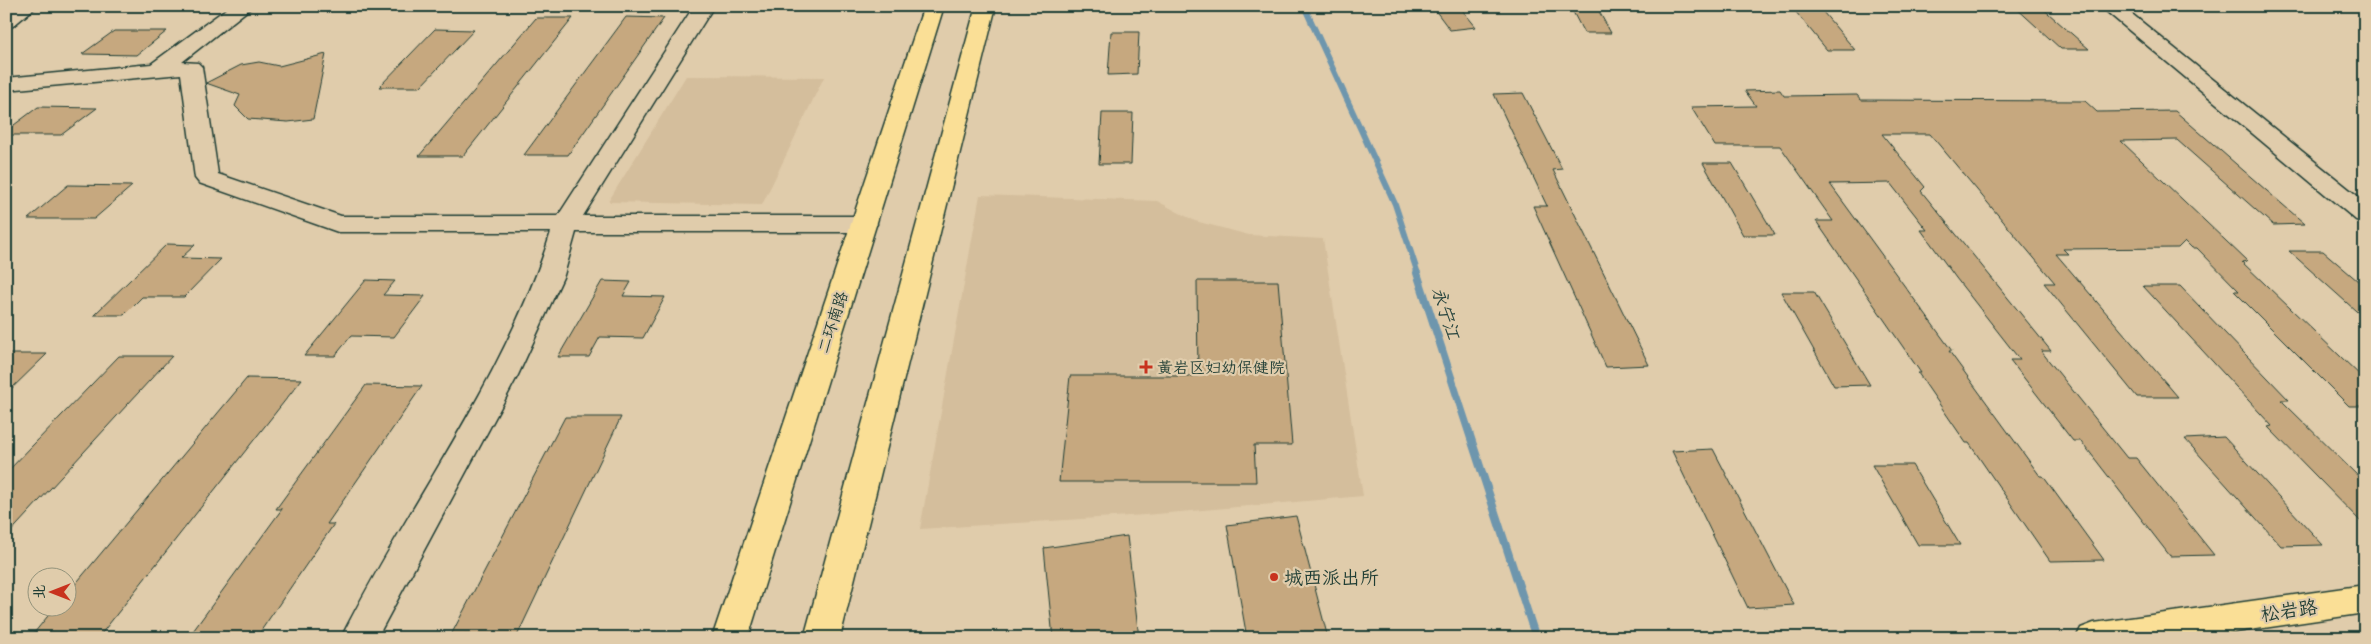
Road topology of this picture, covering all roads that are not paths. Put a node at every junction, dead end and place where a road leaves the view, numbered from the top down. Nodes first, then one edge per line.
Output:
1 (27, 6) edge
2 (243, 6) edge
3 (704, 6) edge
4 (934, 6) edge
5 (986, 6) edge
6 (2110, 6) edge
7 (6, 22) edge
8 (157, 70) junction
9 (6, 84) edge
10 (2365, 215) edge
11 (566, 224) junction
12 (864, 224) junction
13 (2365, 599) edge
14 (359, 638) edge
15 (730, 638) edge
16 (822, 638) edge
17 (2094, 638) edge

1 - 7 street
2 - 8 street
3 - 11 street
4 - 12 main road, 二环南路
5 - 16 main road
6 - 10 street
8 - 9 street
8 - 11 street
11 - 12 street
11 - 14 street
12 - 15 main road, 二环南路
13 - 17 main road, 松岩路

